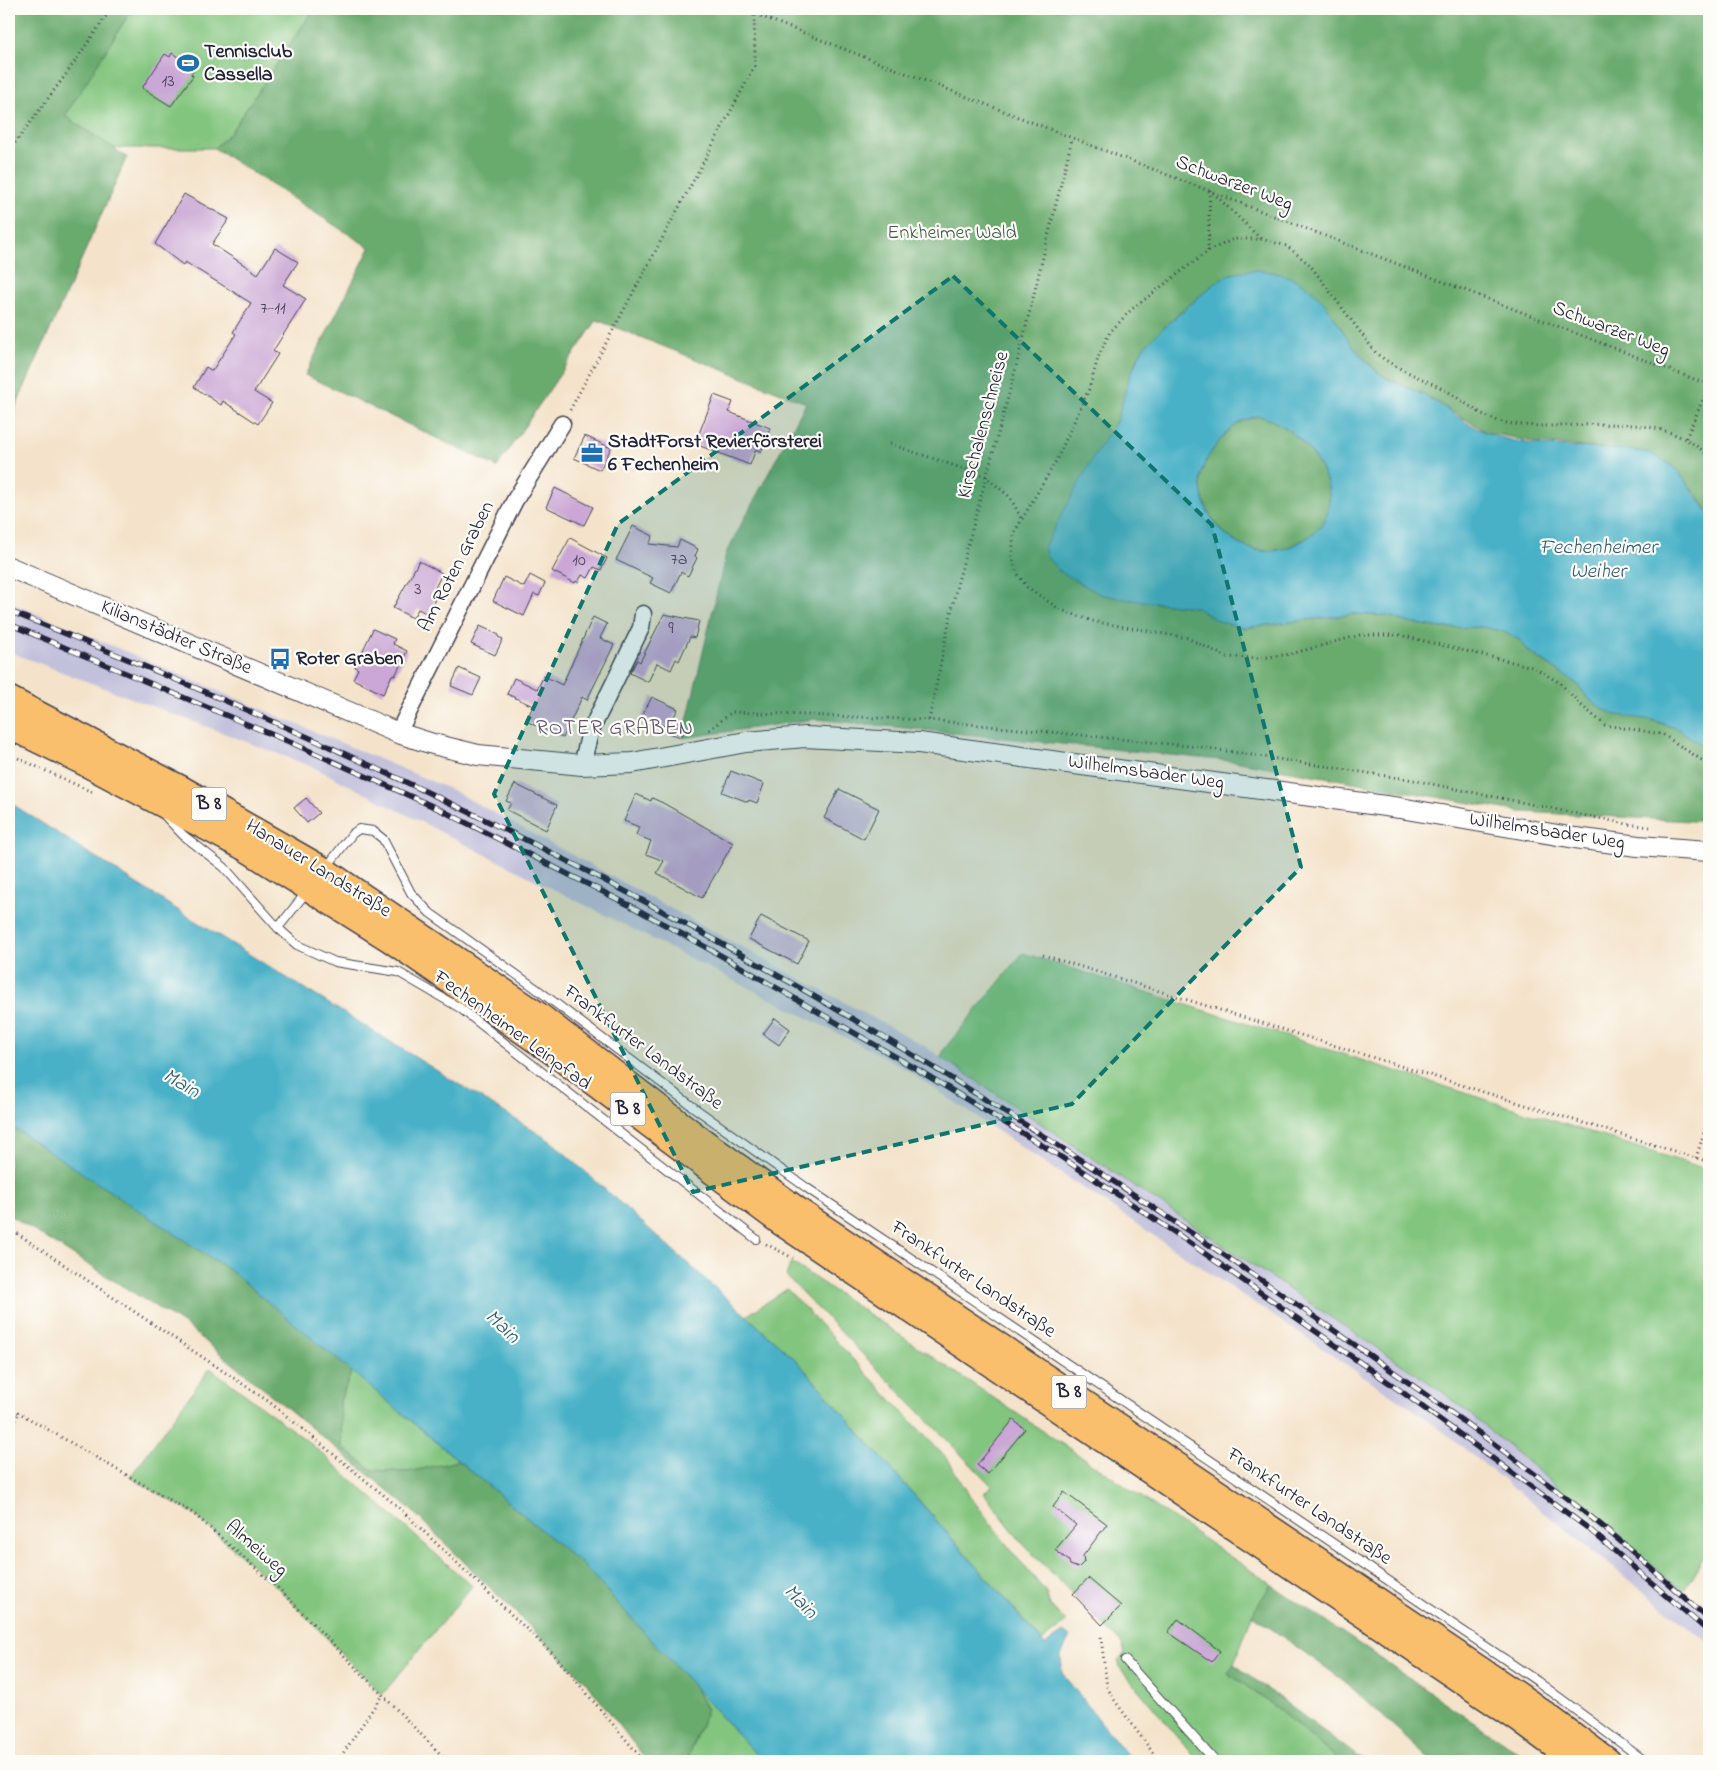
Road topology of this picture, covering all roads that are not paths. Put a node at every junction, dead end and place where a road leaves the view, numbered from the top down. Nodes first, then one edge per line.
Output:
1 (562, 424) road end
2 (9, 567) edge
3 (643, 614) dead end
4 (9, 699) edge
5 (9, 726) edge
6 (398, 733) junction
7 (582, 765) junction
8 (143, 792) junction
9 (1709, 851) edge
10 (317, 878) junction
11 (278, 928) junction
12 (756, 1239) dead end
13 (1124, 1660) dead end
14 (1215, 1761) edge
15 (1575, 1761) edge
16 (1608, 1761) edge
17 (1645, 1761) edge

1 - 6 street, Am Roten Graben
2 - 6 street, Kilianstädter Straße
3 - 7 street
4 - 10 main road, Hanauer Landstraße / B 8
5 - 8 main road, Hanauer Landstraße / B 8
6 - 7 street, Wilhelmsbader Weg
7 - 9 street, Wilhelmsbader Weg
8 - 10 main road, Hanauer Landstraße / B 8
8 - 11 lane, Fechenheimer Leinpfad
10 - 11 lane, Frankfurter Landstraße
10 - 15 main road, B 8
10 - 16 main road, Hanauer Landstraße / B 8
10 - 17 lane, Frankfurter Landstraße
11 - 12 lane, Fechenheimer Leinpfad
13 - 14 lane

